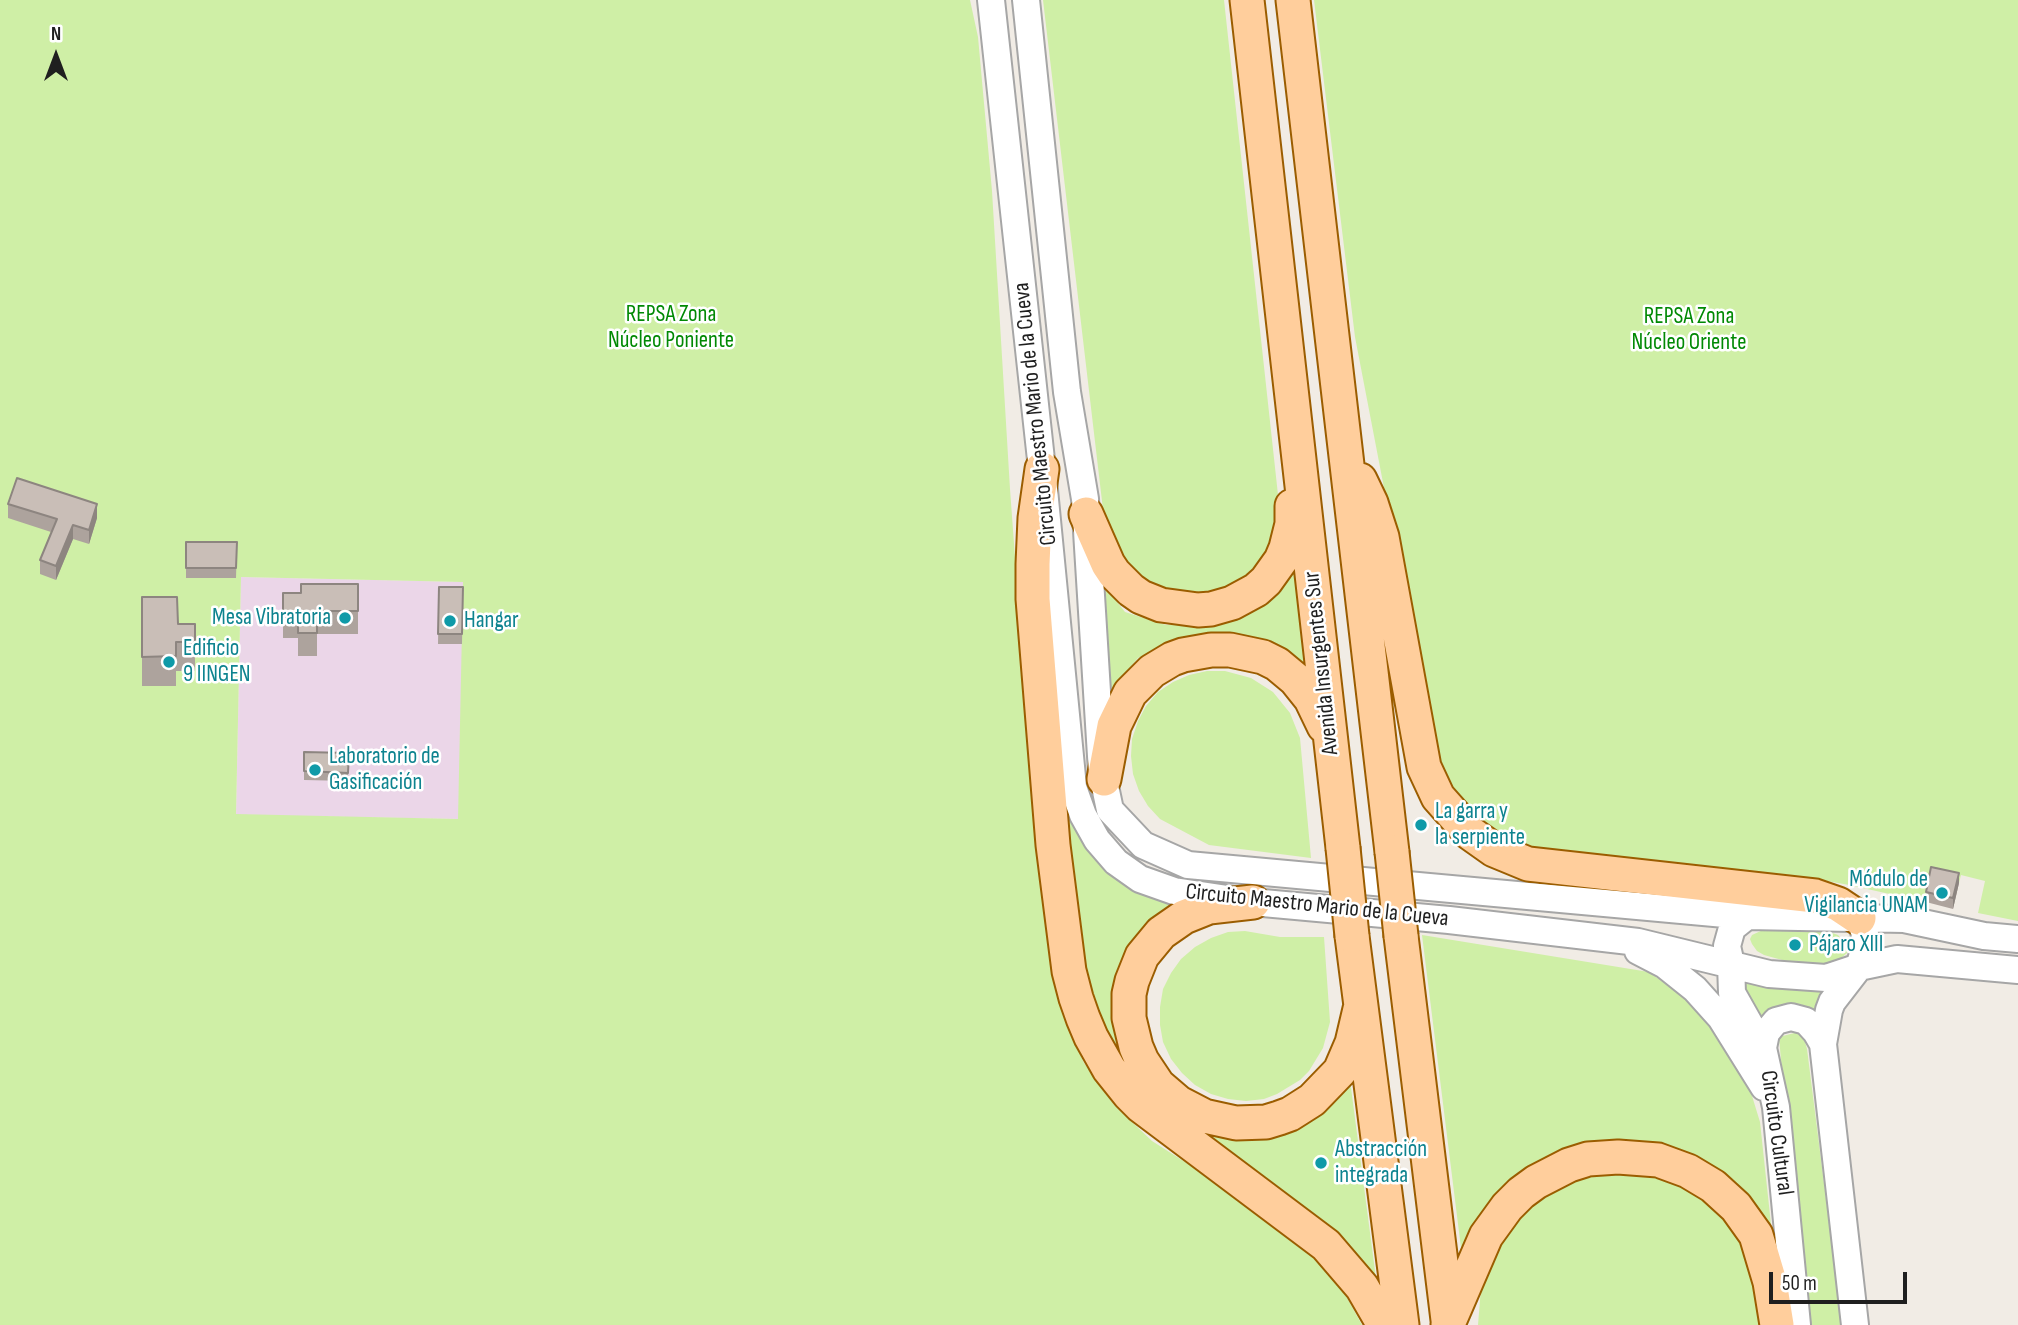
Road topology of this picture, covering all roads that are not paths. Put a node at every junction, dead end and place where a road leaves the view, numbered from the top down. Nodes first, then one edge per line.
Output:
1 (991, 0) edge
2 (1026, 0) edge
3 (1247, 0) edge
4 (1293, 0) edge
5 (1295, 416) junction
6 (1346, 456) junction
7 (1042, 469) junction
8 (1086, 514) junction
9 (1332, 754) junction
10 (1104, 779) junction
11 (1253, 902) junction
12 (1747, 916) junction
13 (1859, 918) junction
14 (1590, 936) junction
15 (2018, 939) edge
16 (1731, 964) junction
17 (1859, 967) junction
18 (2018, 970) edge
19 (1360, 1009) junction
20 (1823, 1044) junction
21 (1763, 1048) junction
22 (1776, 1107) junction
23 (1448, 1324) edge
24 (1384, 1325) edge
25 (1402, 1325) edge
26 (1777, 1325) edge
27 (1797, 1325) edge
28 (1855, 1325) edge

1 - 7 street, Circuito Maestro Mario de la Cueva
2 - 8 street, Circuito Maestro Mario de la Cueva
3 - 5 main road, Avenida Insurgentes Sur
4 - 6 main road, Avenida Insurgentes Sur
5 - 8 main road
5 - 9 main road, Avenida Insurgentes Sur
6 - 13 main road
6 - 23 main road, Avenida Insurgentes Sur, bridge
7 - 11 street, Circuito Maestro Mario de la Cueva
7 - 24 main road
8 - 10 street, Circuito Maestro Mario de la Cueva
9 - 10 main road
9 - 19 main road, Avenida Insurgentes Sur, bridge
10 - 12 street, Circuito Maestro Mario de la Cueva
11 - 14 street, Circuito Maestro Mario de la Cueva
11 - 19 main road
12 - 13 street, Circuito Maestro Mario de la Cueva
12 - 16 street, Circuito Cultural
13 - 15 street, Circuito Maestro Mario de la Cueva
13 - 17 street
14 - 16 street, Circuito Maestro Mario de la Cueva
14 - 22 street
16 - 17 street, Circuito Maestro Mario de la Cueva
16 - 21 street, Circuito Cultural
17 - 18 street, Circuito Maestro Mario de la Cueva
17 - 20 street
19 - 25 main road, Avenida Insurgentes Sur
20 - 21 street
20 - 28 street
21 - 22 street, Circuito Cultural
22 - 27 street, Circuito Cultural
23 - 26 main road

